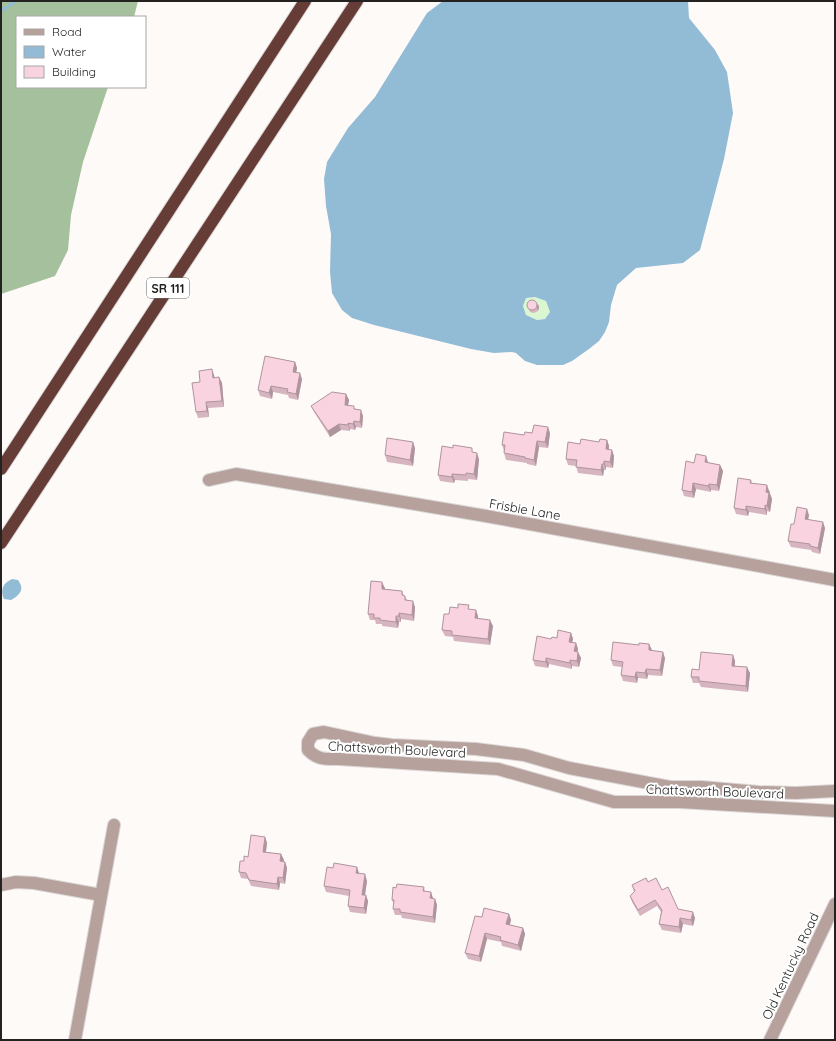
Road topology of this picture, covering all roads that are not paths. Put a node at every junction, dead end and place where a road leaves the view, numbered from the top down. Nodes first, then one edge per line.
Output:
1 (305, 1) edge
2 (357, 1) edge
3 (1, 469) edge
4 (209, 480) dead end
5 (1, 543) edge
6 (835, 580) edge
7 (835, 791) edge
8 (835, 811) edge
9 (114, 824) dead end
10 (1, 885) edge
11 (101, 895) junction
12 (835, 904) edge
13 (75, 1040) edge
14 (770, 1040) edge

1 - 3 highway, SR 111
2 - 5 highway, SR 111
4 - 6 street, Frisbie Lane
7 - 8 street, Chattsworth Boulevard
9 - 11 street
10 - 11 street
11 - 13 street
12 - 14 street, Old Kentucky Road

